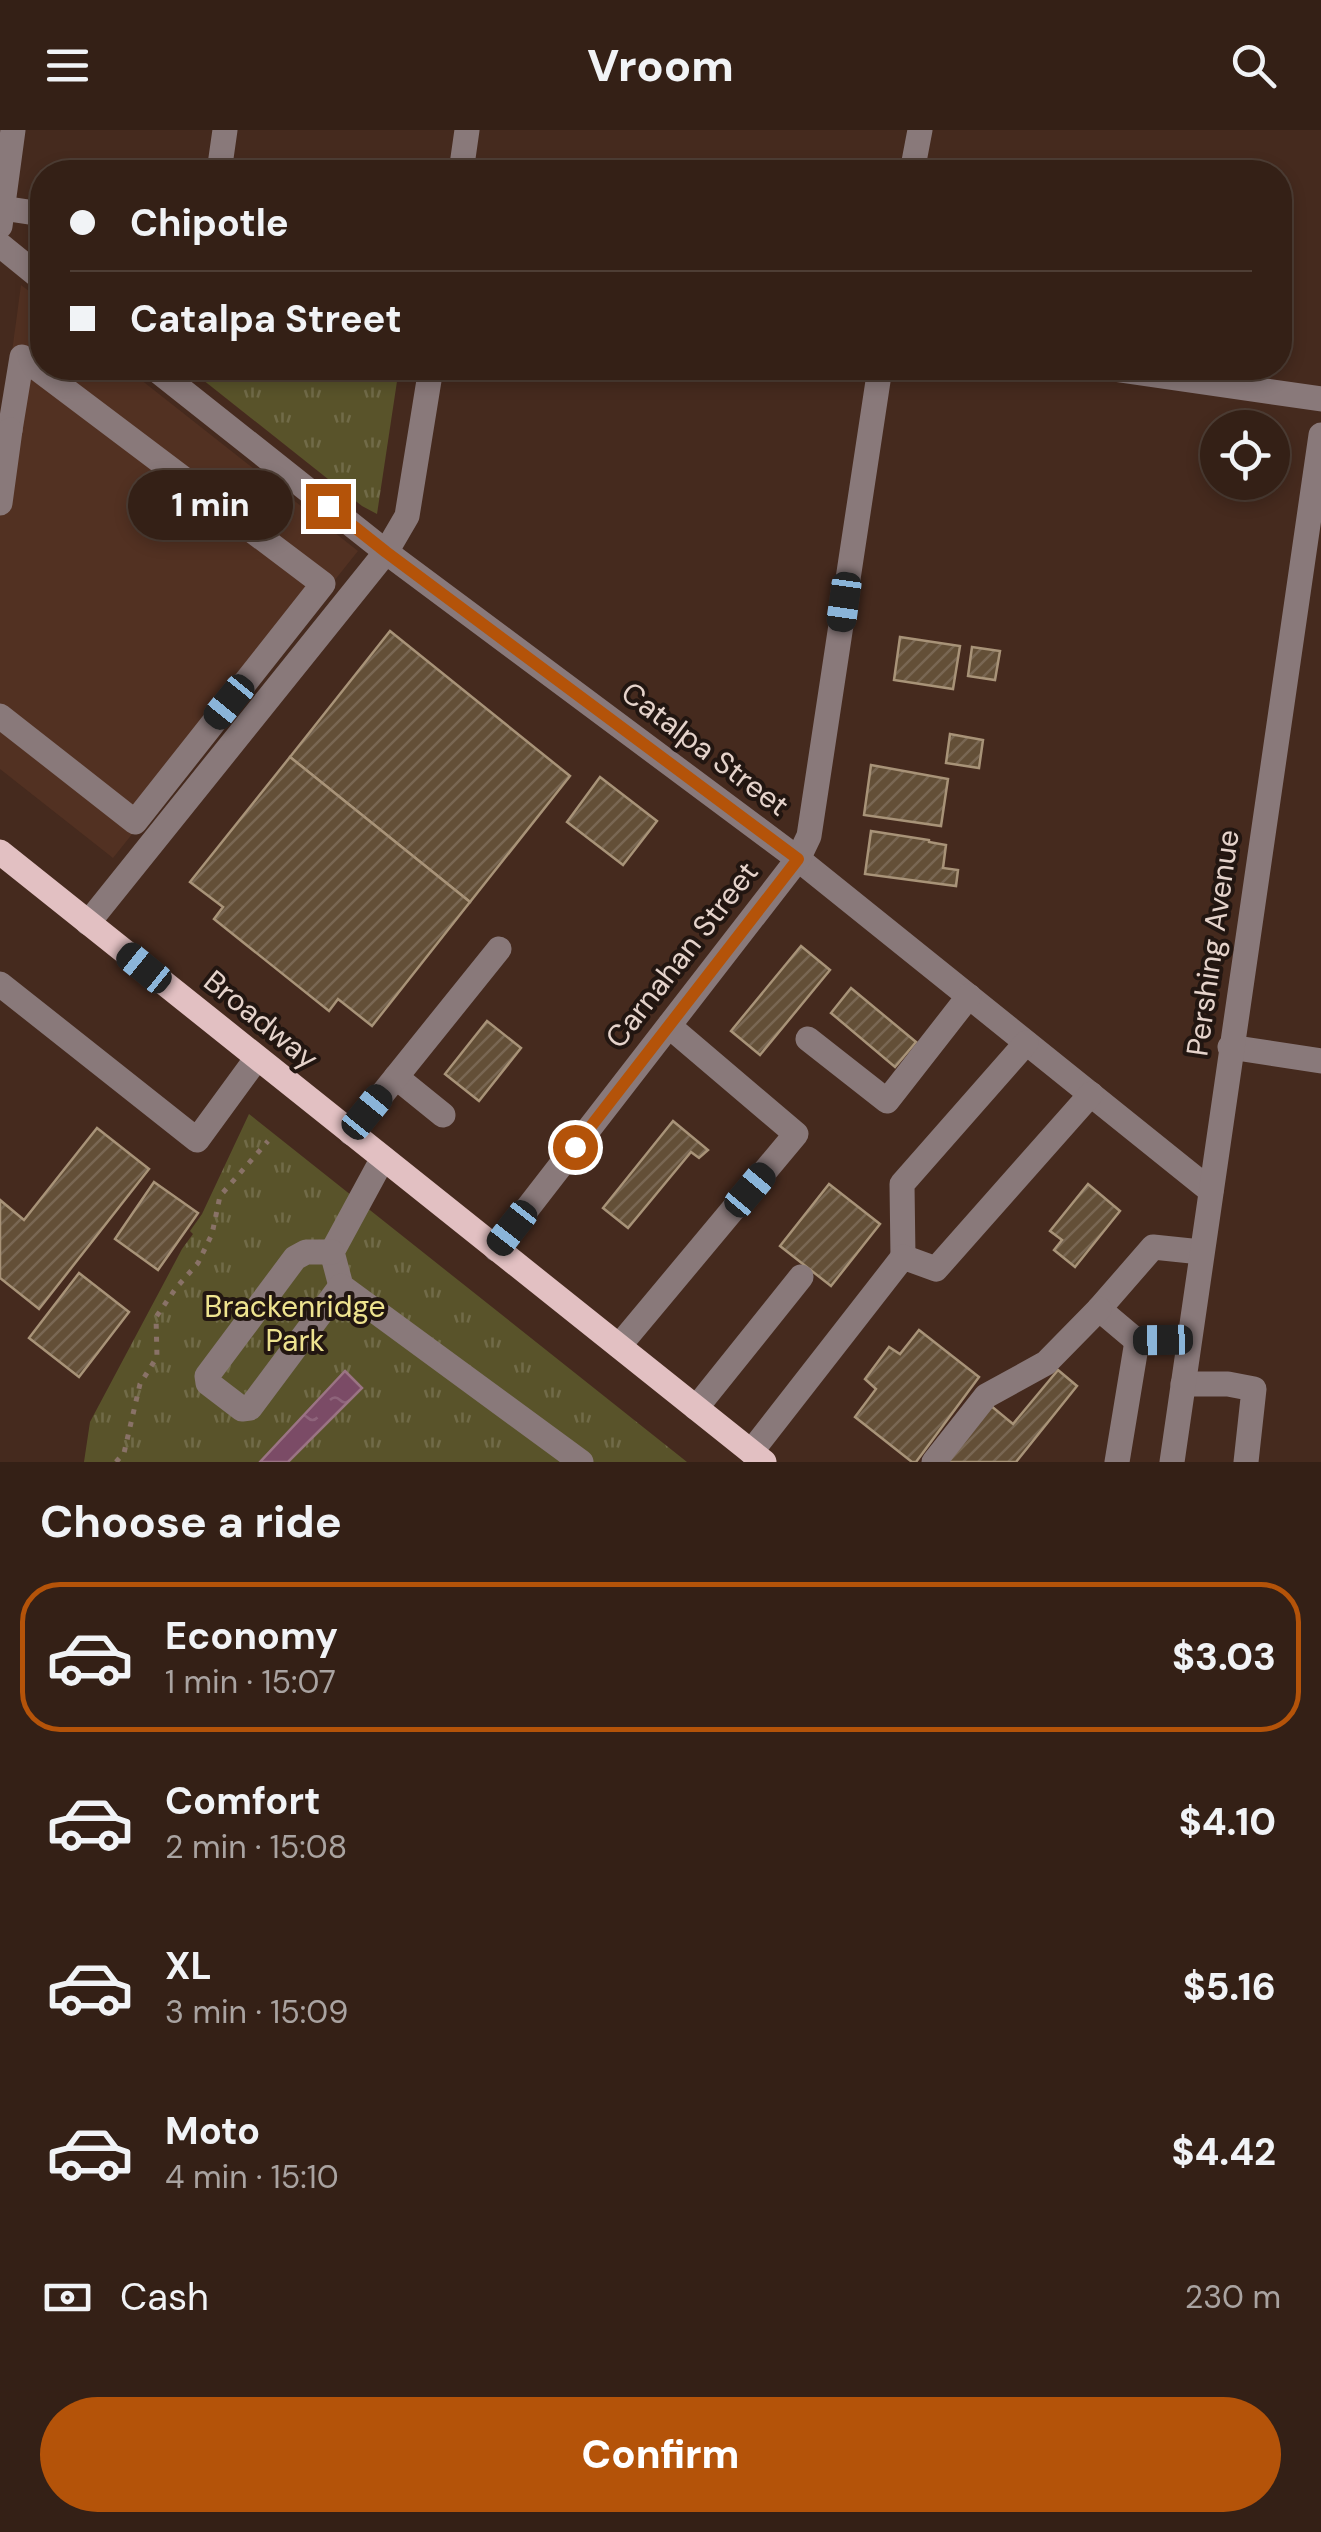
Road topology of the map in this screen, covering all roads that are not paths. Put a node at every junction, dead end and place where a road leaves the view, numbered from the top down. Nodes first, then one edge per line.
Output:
1 (13, 130) edge
2 (225, 130) edge
3 (467, 130) edge
4 (920, 130) edge
5 (221, 160) edge
6 (463, 160) edge
7 (914, 160) edge
8 (30, 215) edge
9 (1, 217) edge
10 (0, 245) edge
11 (30, 269) edge
12 (30, 364) edge
13 (51, 380) edge
14 (169, 380) edge
15 (429, 380) edge
16 (878, 380) edge
17 (1192, 380) edge
18 (1321, 398) edge
19 (5, 429) edge
20 (1321, 434) edge
21 (0, 503) edge
22 (386, 552) junction
23 (323, 584) junction
24 (346, 600) junction
25 (282, 636) junction
26 (303, 655) junction
27 (229, 702) junction
28 (0, 716) edge
29 (250, 720) junction
30 (179, 765) junction
31 (200, 783) junction
32 (134, 822) junction
33 (155, 839) junction
34 (0, 852) edge
35 (798, 859) junction
36 (88, 922) junction
37 (498, 949) dead end
38 (0, 984) edge
39 (969, 996) junction
40 (669, 1026) junction
41 (808, 1038) dead end
42 (1026, 1042) junction
43 (1230, 1047) junction
44 (258, 1058) junction
45 (1321, 1061) edge
46 (396, 1077) junction
47 (1091, 1094) junction
48 (443, 1115) dead end
49 (351, 1133) junction
50 (383, 1158) junction
51 (1211, 1191) junction
52 (496, 1249) junction
53 (332, 1252) junction
54 (1201, 1252) junction
55 (902, 1257) junction
56 (801, 1277) dead end
57 (340, 1286) junction
58 (1099, 1308) junction
59 (1137, 1340) junction
60 (1189, 1340) junction
61 (619, 1346) junction
62 (1183, 1384) junction
63 (696, 1408) junction
64 (758, 1457) edge
65 (581, 1462) edge
66 (934, 1462) edge
67 (1117, 1462) edge
68 (1172, 1462) edge
69 (1246, 1462) edge

1 - 9 street
2 - 5 street
3 - 6 street
4 - 7 street
8 - 9 street
10 - 11 street
12 - 19 street
13 - 23 street
14 - 22 street, Catalpa Street
15 - 22 street
16 - 35 street, Carnahan Street
17 - 18 street
19 - 21 street
20 - 43 street, Pershing Avenue
22 - 24 street
22 - 35 street, Catalpa Street
23 - 24 street
23 - 25 street
24 - 26 street
25 - 26 street
25 - 27 street
26 - 29 street
27 - 29 street
27 - 30 street
28 - 32 street
29 - 31 street
30 - 31 street
30 - 32 street
31 - 33 street
32 - 33 street
33 - 36 street
34 - 36 main road, Broadway
35 - 39 street, Catalpa Street
35 - 40 street, Carnahan Street
36 - 44 main road, Broadway
37 - 46 street
38 - 44 street
39 - 41 street
39 - 42 street, Catalpa Street
40 - 52 street, Carnahan Street
40 - 61 street
42 - 47 street, Catalpa Street
42 - 55 street
43 - 45 street
43 - 51 street, Pershing Avenue
44 - 49 main road, Broadway
46 - 48 street
46 - 49 street
47 - 51 street, Catalpa Street
47 - 55 street
49 - 50 main road, Broadway
50 - 52 main road, Broadway
50 - 53 street
51 - 54 street, Pershing Avenue
52 - 61 main road, Broadway
53 - 57 street
53 - 57 street
54 - 58 street
54 - 60 street, Pershing Avenue
55 - 64 street
56 - 63 street
57 - 65 street
58 - 59 street
58 - 66 street
59 - 60 street
59 - 67 street
60 - 62 street, Pershing Avenue
61 - 63 main road, Broadway
62 - 68 street, Pershing Avenue
62 - 69 street
63 - 64 main road, Broadway

